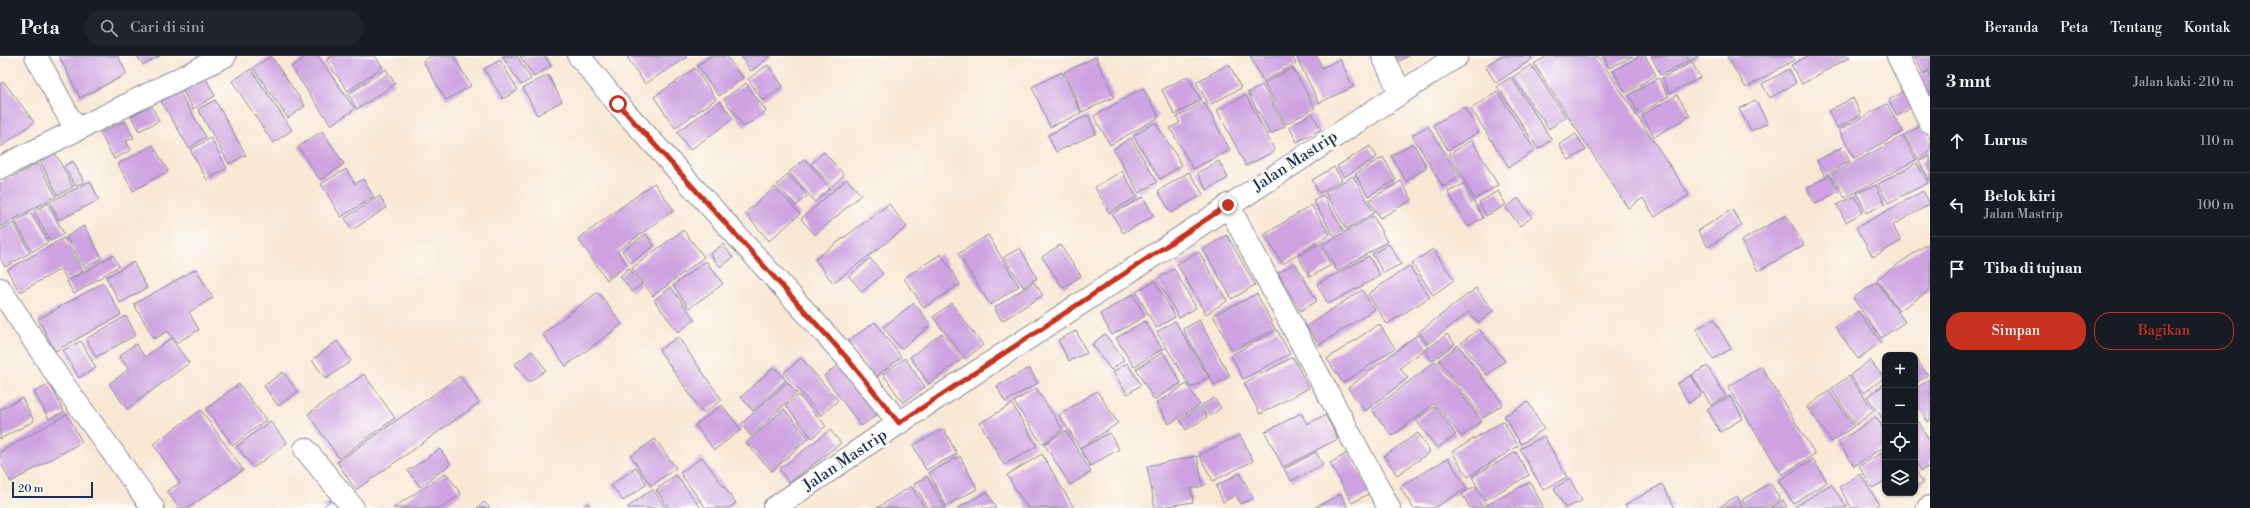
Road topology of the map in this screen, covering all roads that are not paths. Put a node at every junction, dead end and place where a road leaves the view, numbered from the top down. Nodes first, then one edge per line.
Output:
1 (36, 56) edge
2 (225, 56) edge
3 (579, 56) edge
4 (1383, 56) edge
5 (1457, 56) edge
6 (1898, 56) edge
7 (1400, 92) junction
8 (1930, 122) edge
9 (76, 130) junction
10 (0, 168) edge
11 (1228, 205) junction
12 (0, 289) edge
13 (899, 423) junction
14 (304, 449) dead end
15 (153, 508) edge
16 (354, 508) edge
17 (774, 508) edge
18 (1388, 508) edge

1 - 9 street
2 - 9 street
3 - 13 street
4 - 7 street
5 - 7 street, Jalan Mastrip
6 - 8 street
7 - 11 street, Jalan Mastrip
9 - 10 street
11 - 13 street, Jalan Mastrip
11 - 18 street
12 - 15 street
13 - 17 street, Jalan Mastrip
14 - 16 street

